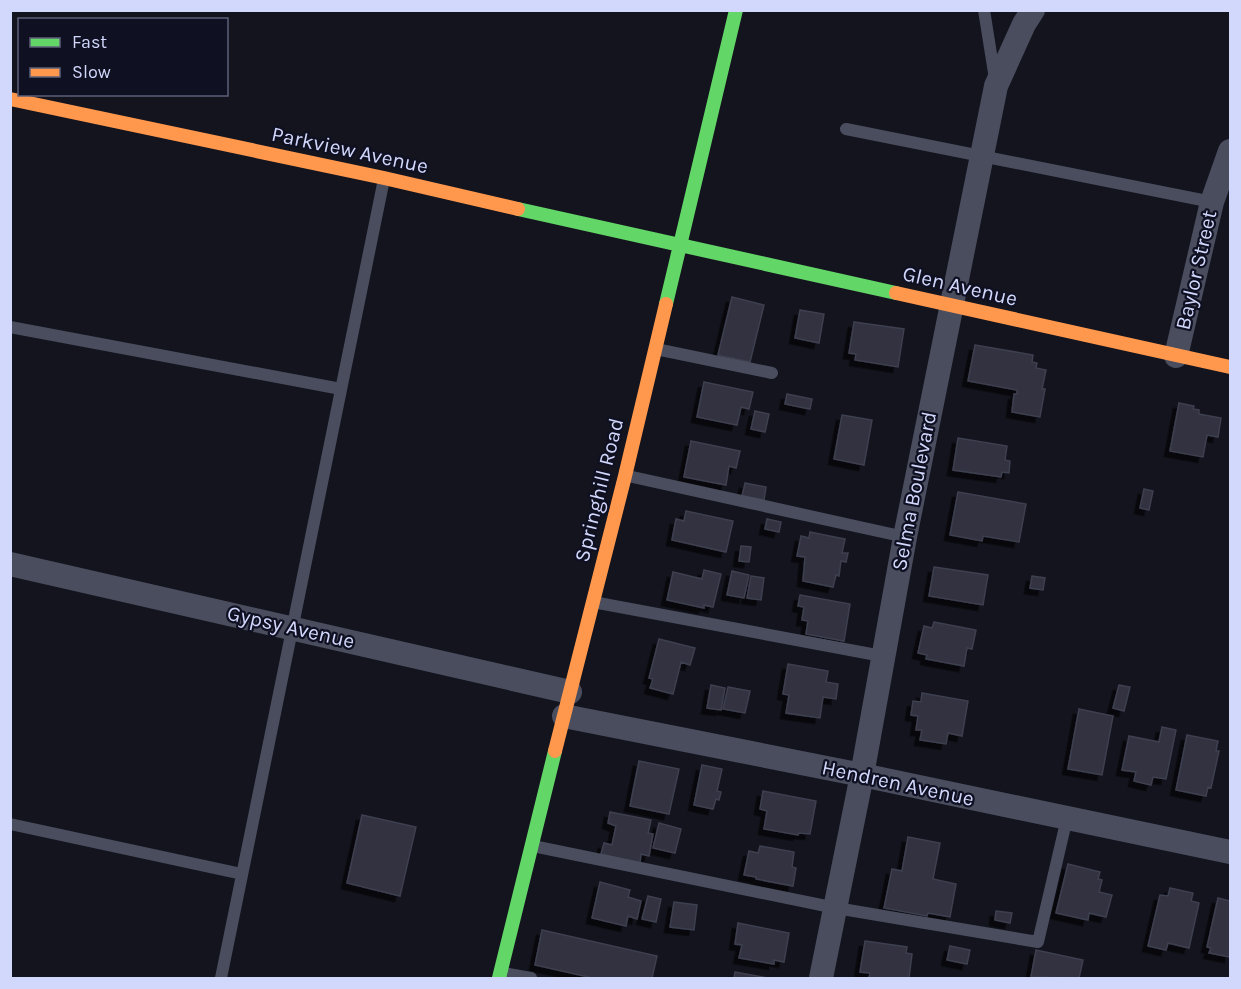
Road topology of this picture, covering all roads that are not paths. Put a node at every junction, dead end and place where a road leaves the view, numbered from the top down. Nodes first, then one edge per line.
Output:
1 (736, 10) edge
2 (984, 10) edge
3 (1033, 10) edge
4 (996, 86) junction
5 (10, 99) edge
6 (846, 129) dead end
7 (1230, 151) edge
8 (981, 157) junction
9 (384, 178) junction
10 (1212, 202) junction
11 (680, 246) junction
12 (950, 306) junction
13 (10, 327) edge
14 (655, 349) junction
15 (1176, 356) junction
16 (1230, 367) edge
17 (772, 373) dead end
18 (341, 389) junction
19 (626, 476) junction
20 (905, 537) junction
21 (10, 564) edge
22 (592, 602) junction
23 (292, 627) junction
24 (882, 656) junction
25 (570, 692) junction
26 (564, 716) junction
27 (862, 775) junction
28 (1067, 818) junction
29 (10, 824) edge
30 (532, 846) junction
31 (1230, 852) edge
32 (242, 874) junction
33 (836, 908) junction
34 (500, 976) edge
35 (221, 978) edge
36 (531, 978) edge
37 (821, 978) edge

1 - 11 street, Springhill Road
2 - 4 lane
3 - 4 street, Selma Boulevard
4 - 8 street, Selma Boulevard
5 - 9 street, Parkview Avenue
6 - 8 lane
7 - 10 street, Baylor Street
8 - 10 lane
8 - 12 street, Selma Boulevard
9 - 11 street, Parkview Avenue
9 - 18 lane
10 - 15 street, Baylor Street
11 - 12 street, Glen Avenue
11 - 14 street, Springhill Road
12 - 15 street, Glen Avenue
12 - 20 street, Selma Boulevard
13 - 18 lane
14 - 17 lane
14 - 19 street, Springhill Road
15 - 16 street, Glen Avenue
18 - 23 lane
19 - 20 lane
19 - 22 street, Springhill Road
20 - 24 street, Selma Boulevard
21 - 23 street, Gypsy Avenue
22 - 24 lane
22 - 25 street, Springhill Road
23 - 25 street, Gypsy Avenue
23 - 32 lane
24 - 27 street, Selma Boulevard
25 - 26 street, Springhill Road
26 - 27 street, Hendren Avenue
26 - 30 street, Springhill Road
27 - 28 street, Hendren Avenue
27 - 33 street, Selma Boulevard
28 - 31 street, Hendren Avenue
28 - 33 lane
29 - 32 lane
30 - 33 lane
30 - 34 street, Springhill Road
32 - 35 lane
33 - 37 street, Selma Boulevard
34 - 36 lane

